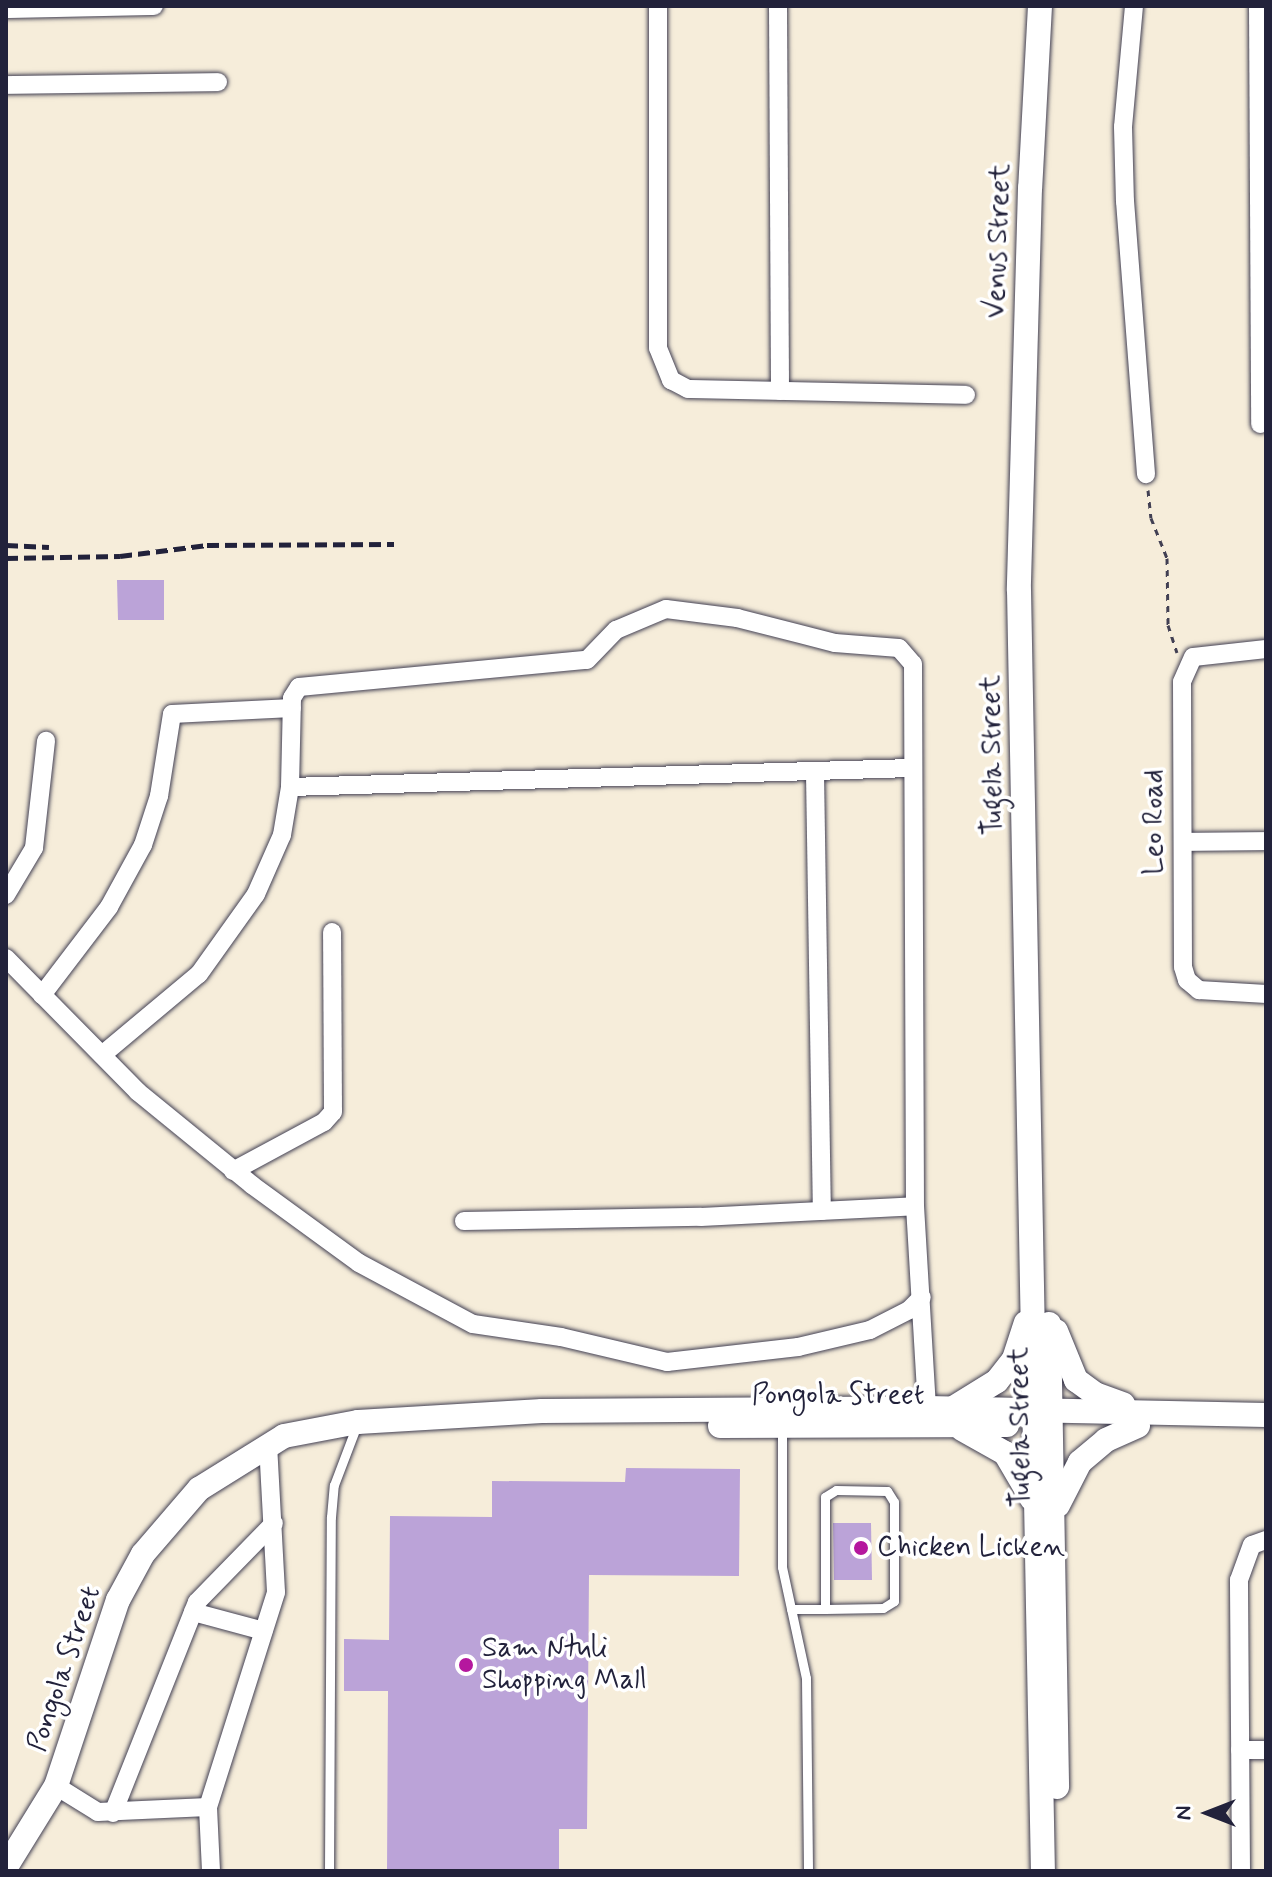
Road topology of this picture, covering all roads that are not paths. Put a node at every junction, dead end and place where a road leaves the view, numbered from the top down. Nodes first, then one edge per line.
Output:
1 (154, 6) edge
2 (658, 6) edge
3 (778, 6) edge
4 (1040, 6) edge
5 (1134, 6) edge
6 (1258, 6) edge
7 (6, 9) edge
8 (218, 82) dead end
9 (6, 85) edge
10 (780, 391) junction
11 (966, 395) dead end
12 (1260, 424) dead end
13 (1146, 474) road end
14 (1021, 478) joint
15 (1266, 649) edge
16 (292, 708) junction
17 (46, 741) dead end
18 (912, 768) junction
19 (815, 773) junction
20 (290, 787) junction
21 (1266, 841) edge
22 (1183, 842) junction
23 (6, 895) edge
24 (332, 932) dead end
25 (6, 958) edge
26 (1266, 994) edge
27 (42, 995) junction
28 (102, 1055) junction
29 (233, 1171) junction
30 (915, 1206) junction
31 (822, 1211) junction
32 (464, 1221) dead end
33 (922, 1297) junction
34 (1040, 1299) junction
35 (927, 1408) junction
36 (1266, 1415) edge
37 (952, 1417) junction
38 (1043, 1417) junction
39 (782, 1418) junction
40 (1139, 1419) junction
41 (358, 1422) junction
42 (1266, 1430) edge
43 (268, 1444) junction
44 (1045, 1513) junction
45 (274, 1523) junction
46 (1259, 1542) edge
47 (791, 1609) junction
48 (825, 1609) junction
49 (193, 1612) junction
50 (264, 1631) junction
51 (1240, 1750) junction
52 (1266, 1750) edge
53 (56, 1786) junction
54 (208, 1807) junction
55 (113, 1813) junction
56 (6, 1867) edge
57 (211, 1871) edge
58 (329, 1871) edge
59 (808, 1871) edge
60 (1043, 1871) edge
61 (1059, 1871) edge
62 (1241, 1871) edge

1 - 7 street
2 - 10 street
3 - 10 street
4 - 14 street, Venus Street
5 - 13 street
6 - 12 street
8 - 9 street
10 - 11 street
14 - 34 street, Tugela Street
15 - 22 street, Leo Road
16 - 18 street
16 - 20 street
16 - 27 street
17 - 23 street
18 - 19 street
18 - 30 street
19 - 20 street
19 - 31 street
20 - 28 street
21 - 22 street
22 - 26 street, Leo Road
24 - 29 street
25 - 27 street
27 - 28 street
28 - 29 street
29 - 33 street
30 - 31 street
30 - 33 street
31 - 32 street
33 - 35 street
34 - 37 street
34 - 38 street, Tugela Street
34 - 40 street
35 - 37 street, Pongola Street
35 - 39 street, Pongola Street
36 - 40 street, Pongola Street
37 - 38 street, Pongola Street
37 - 39 street, Pongola Street
37 - 44 street
38 - 40 street, Pongola Street
38 - 44 street, Tugela Street
39 - 41 street, Pongola Street
39 - 47 lane
40 - 42 street, Pongola Street
40 - 44 street
41 - 43 street, Pongola Street
41 - 58 lane
43 - 45 street
43 - 53 street, Pongola Street
44 - 60 street, Tugela Street
44 - 61 street, Tugela Street
45 - 49 street
45 - 50 street
46 - 51 street
47 - 48 lane
47 - 59 lane
48 - 48 lane
49 - 50 street
49 - 55 street
50 - 54 street
51 - 52 street
51 - 62 street
53 - 55 street
53 - 56 street, Pongola Street
54 - 55 street
54 - 57 street

